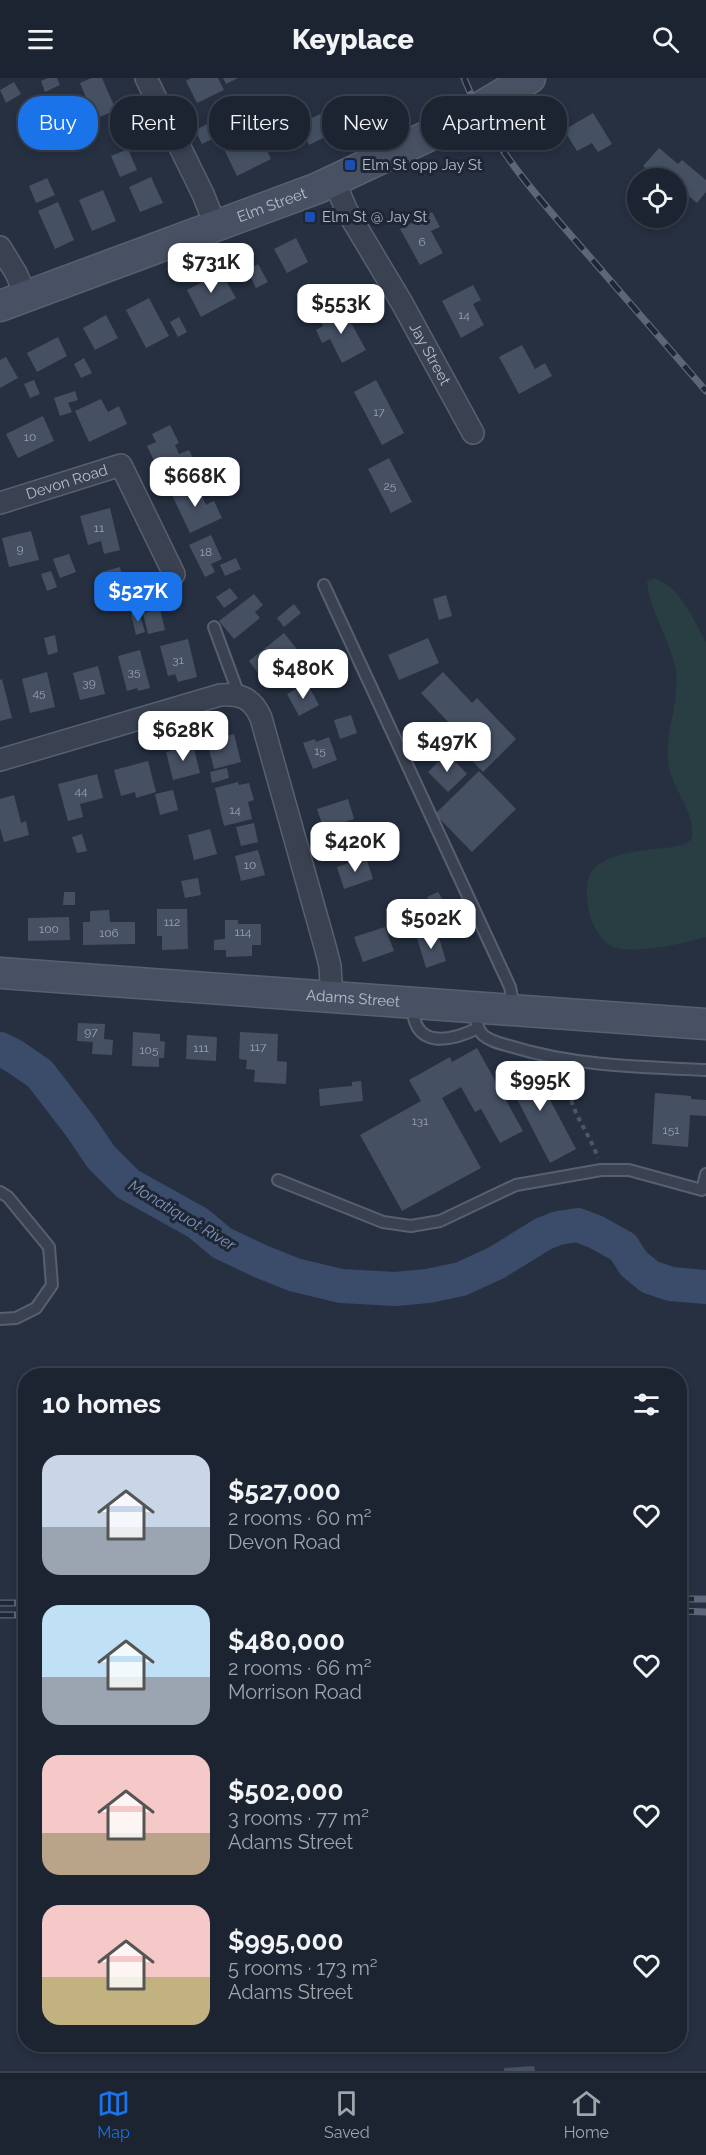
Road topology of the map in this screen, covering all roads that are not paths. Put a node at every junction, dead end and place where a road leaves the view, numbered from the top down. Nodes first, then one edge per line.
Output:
1 (146, 78) edge
2 (530, 78) edge
3 (334, 181) junction
4 (216, 227) junction
5 (0, 247) edge
6 (13, 301) edge
7 (473, 433) dead end
8 (0, 503) edge
9 (174, 574) dead end
10 (324, 585) dead end
11 (214, 627) dead end
12 (239, 695) junction
13 (0, 760) edge
14 (0, 973) edge
15 (333, 998) junction
16 (514, 1011) junction
17 (477, 1018) junction
18 (706, 1024) edge
19 (706, 1070) edge
20 (706, 1174) edge
21 (278, 1180) dead end
22 (0, 1192) edge
23 (0, 1319) edge

1 - 4 street
2 - 3 street, Elm Street
3 - 4 street, Elm Street
3 - 7 street, Jay Street
4 - 6 street, Elm Street
5 - 6 street
8 - 9 street, Devon Road
10 - 16 lane
11 - 12 lane
12 - 13 street
12 - 15 street
14 - 15 street, Adams Street
15 - 17 street, Adams Street
16 - 17 street, Adams Street
16 - 18 street, Adams Street
17 - 19 lane
20 - 21 lane
22 - 23 lane

